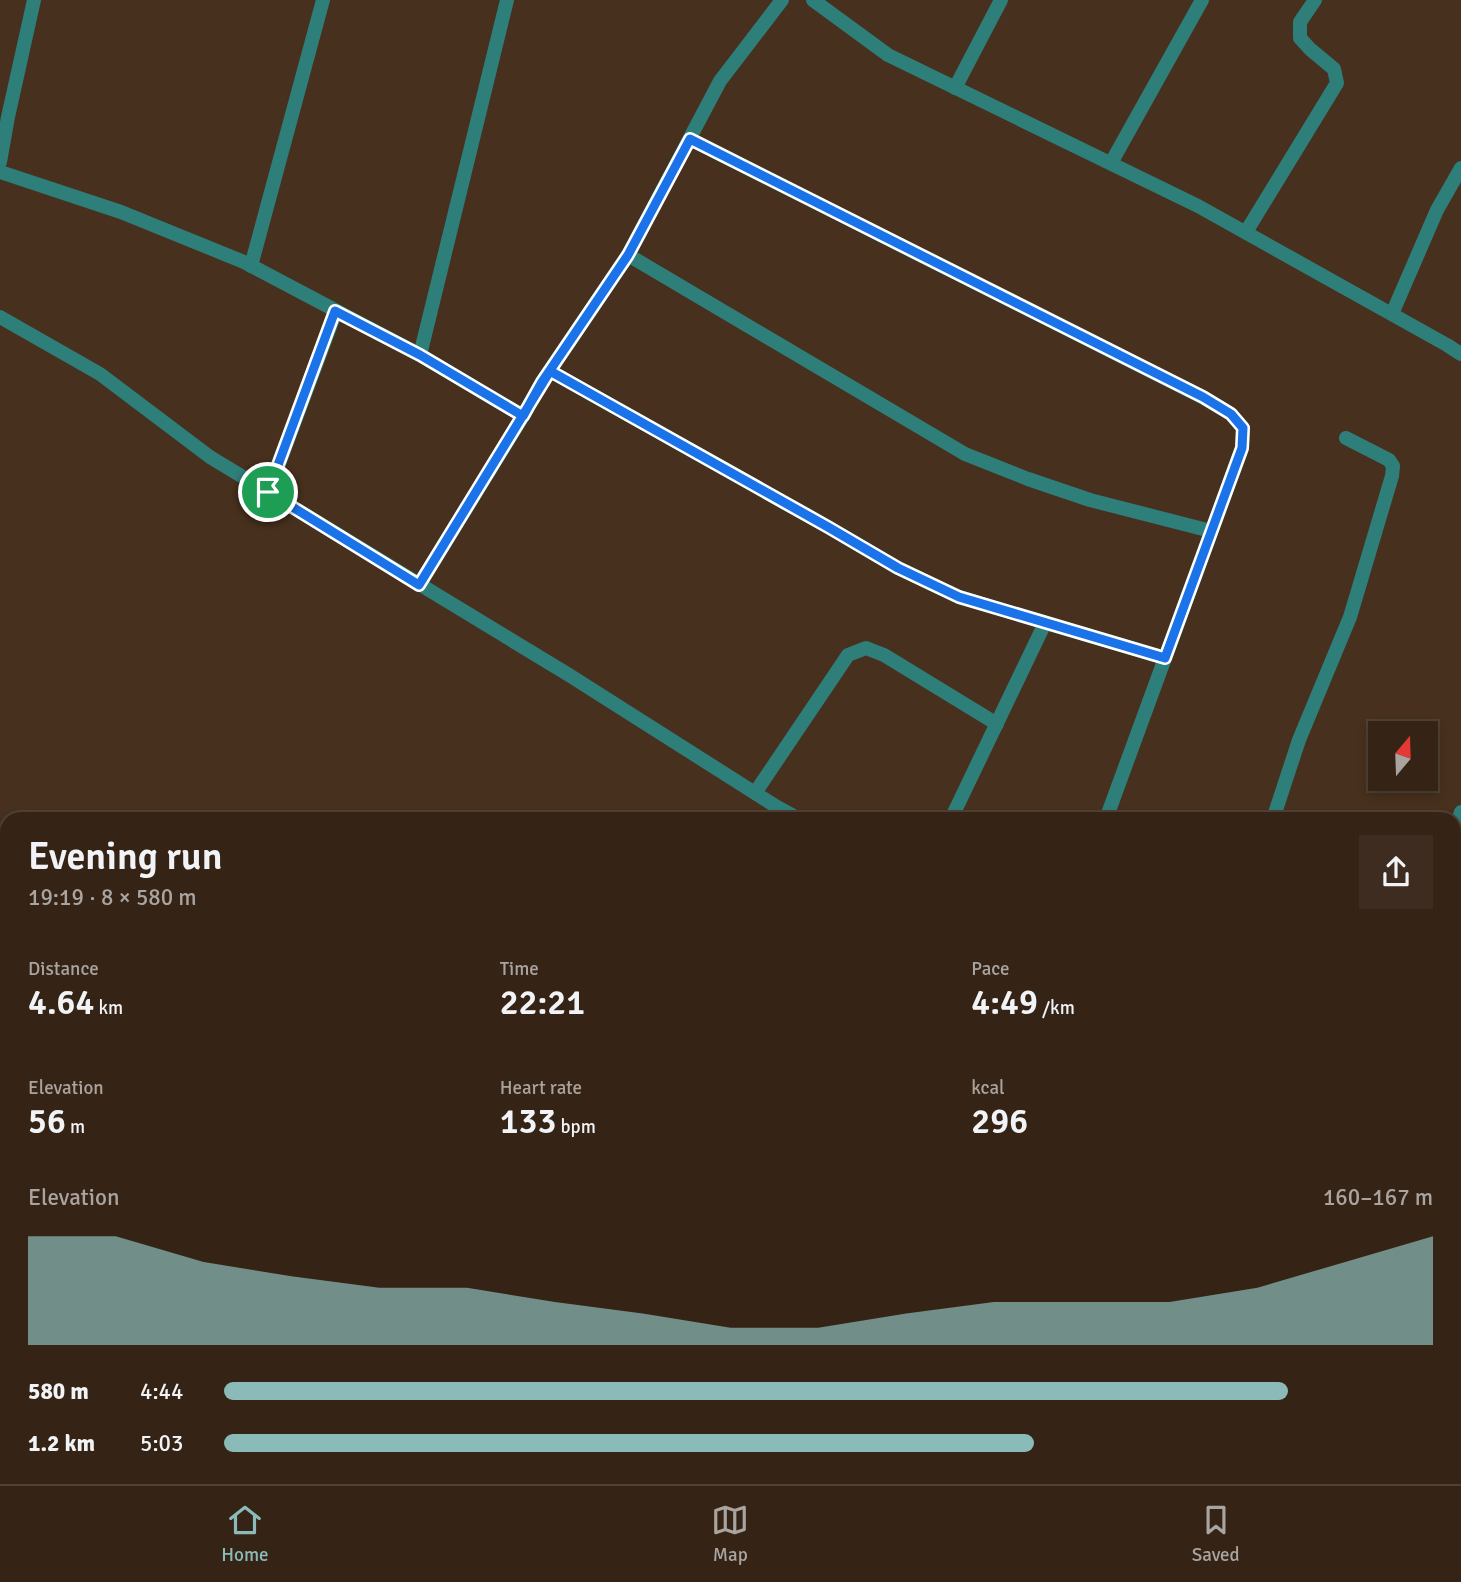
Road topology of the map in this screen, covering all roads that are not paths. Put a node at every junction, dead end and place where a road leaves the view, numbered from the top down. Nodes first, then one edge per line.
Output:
1 (34, 0) edge
2 (323, 0) edge
3 (507, 0) edge
4 (782, 0) edge
5 (1001, 0) edge
6 (1202, 0) edge
7 (1315, 0) edge
8 (816, 1) edge
9 (954, 88) junction
10 (690, 139) junction
11 (0, 162) edge
12 (1111, 163) junction
13 (1461, 168) edge
14 (0, 172) edge
15 (1246, 232) junction
16 (628, 255) junction
17 (251, 266) junction
18 (335, 311) junction
19 (1392, 314) junction
20 (0, 317) edge
21 (1461, 354) edge
22 (420, 355) junction
23 (550, 371) junction
24 (523, 416) junction
25 (1346, 438) dead end
26 (268, 492) junction
27 (1211, 531) junction
28 (419, 585) junction
29 (1045, 623) junction
30 (1165, 658) junction
31 (997, 724) junction
32 (755, 793) junction
33 (787, 812) edge
34 (954, 812) edge
35 (1109, 812) edge
36 (1275, 812) edge

1 - 11 street
2 - 17 street
3 - 22 street
4 - 10 street
5 - 9 street
6 - 12 street
7 - 15 street
8 - 9 street
9 - 12 street
10 - 16 street
10 - 27 street
12 - 15 street
13 - 19 street
14 - 17 street
15 - 19 street
16 - 23 street
16 - 27 street
17 - 18 street
18 - 22 street
18 - 26 street
19 - 21 street
20 - 26 street
22 - 24 street
23 - 24 street
23 - 29 street
24 - 28 street
25 - 36 street
26 - 28 street
27 - 30 street
28 - 32 street
29 - 30 street
29 - 31 street
30 - 35 street
31 - 32 street
31 - 34 street
32 - 33 street

